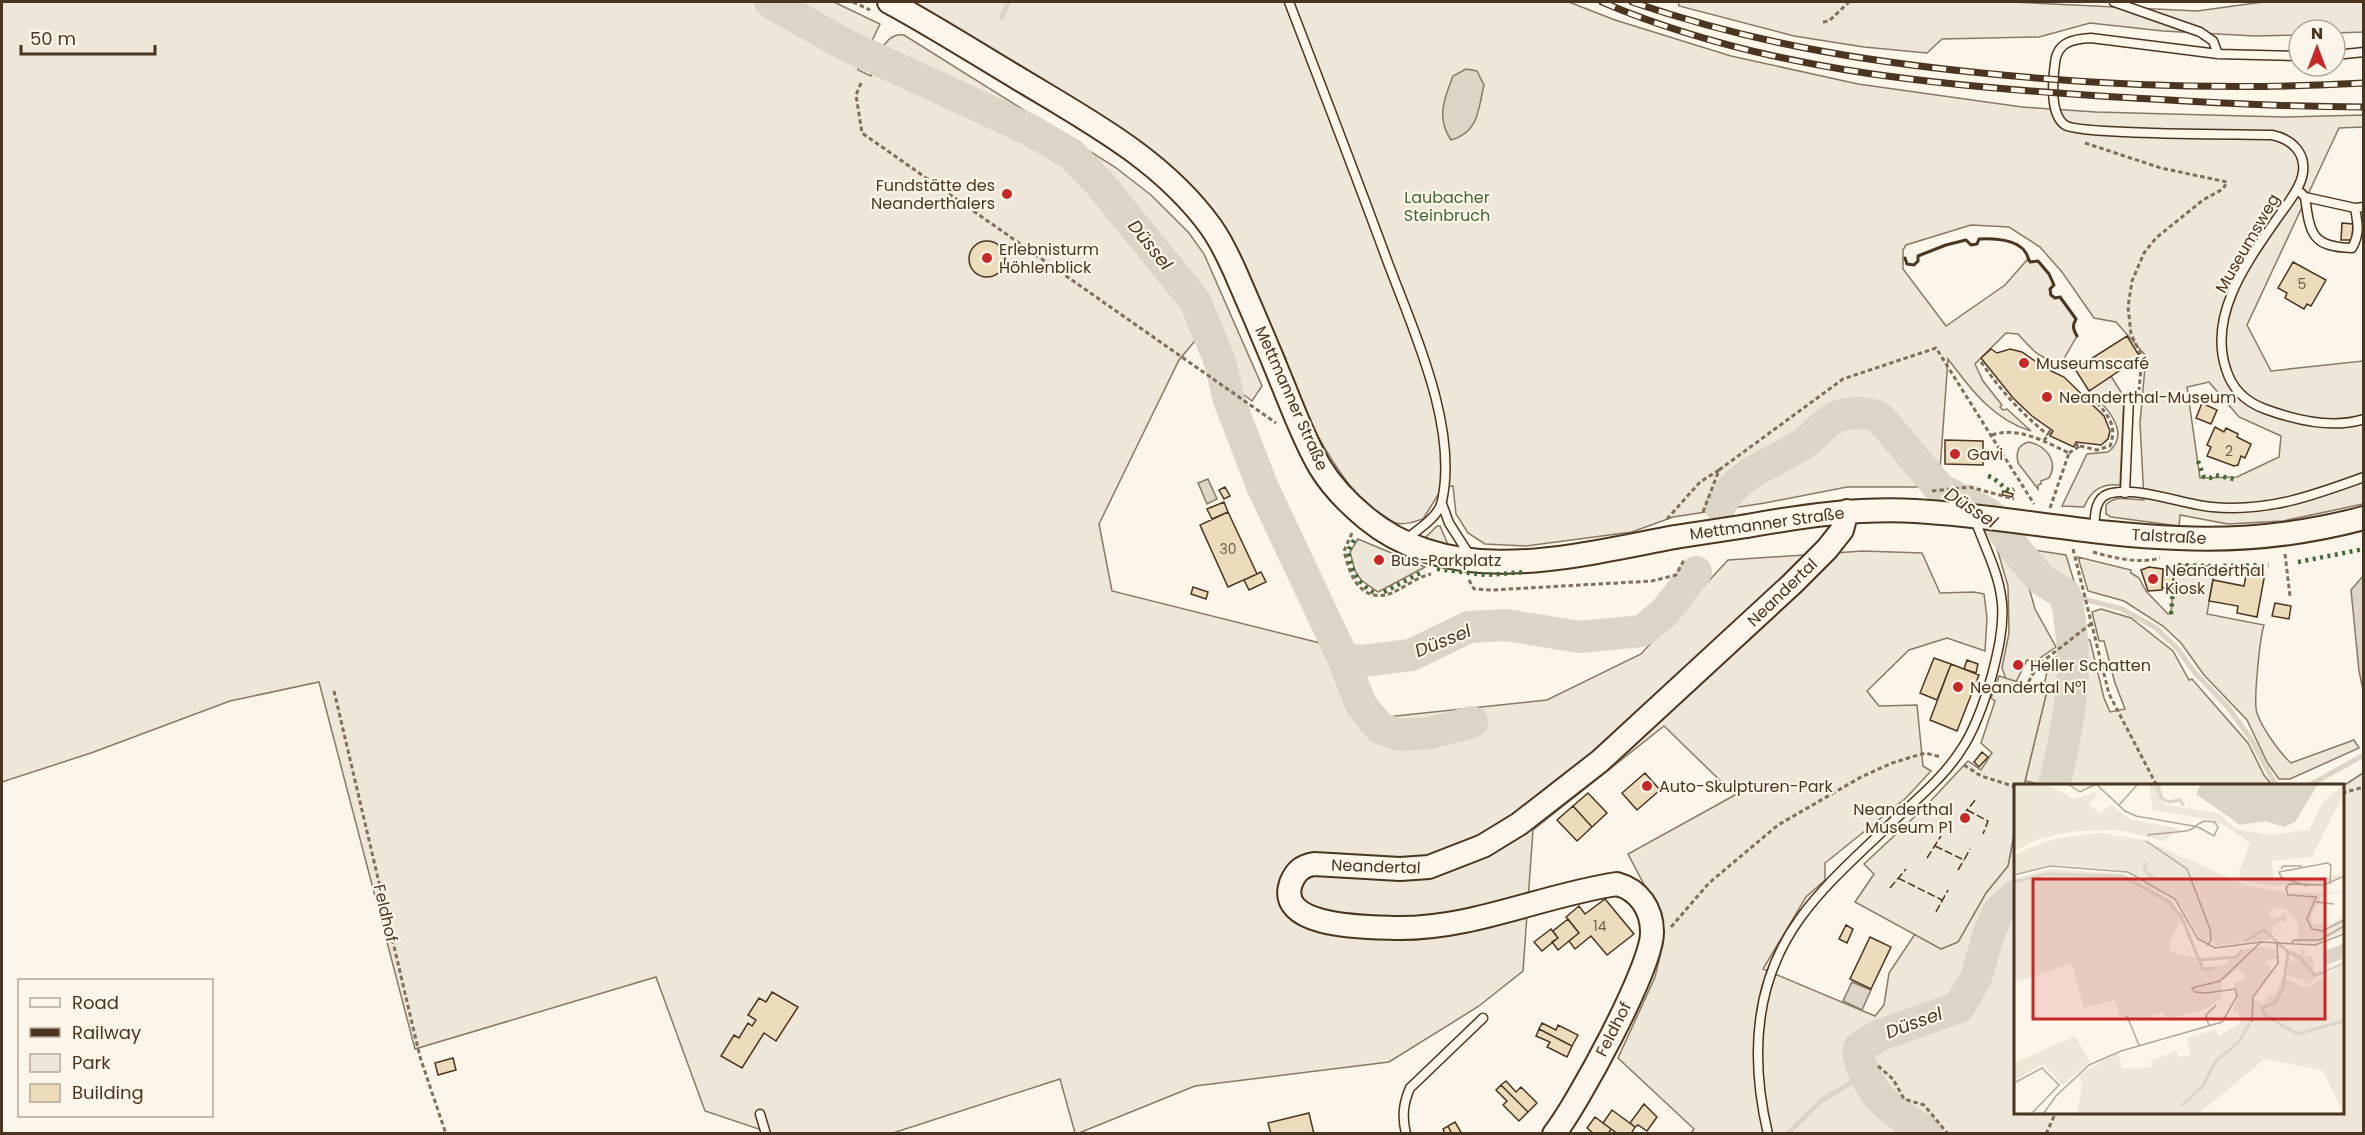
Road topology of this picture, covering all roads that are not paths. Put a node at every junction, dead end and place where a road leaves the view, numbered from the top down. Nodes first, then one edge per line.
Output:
1 (1289, 2) edge
2 (2114, 2) edge
3 (880, 6) edge
4 (2364, 52) edge
5 (2218, 54) junction
6 (2347, 54) edge
7 (2287, 56) edge
8 (2296, 189) junction
9 (2305, 197) junction
10 (2359, 208) edge
11 (2129, 397) dead end
12 (2364, 419) edge
13 (2364, 477) edge
14 (2125, 493) junction
15 (1442, 504) junction
16 (1847, 511) junction
17 (1977, 517) junction
18 (2364, 518) edge
19 (2094, 531) junction
20 (1403, 542) junction
21 (1468, 570) junction
22 (1650, 918) joint
23 (1483, 1018) dead end
24 (760, 1114) dead end
25 (766, 1134) edge
26 (1406, 1134) edge
27 (1554, 1134) edge
28 (1768, 1134) edge

1 - 15 lane
2 - 5 lane
3 - 20 main road, Mettmanner Straße
4 - 6 lane
5 - 7 lane
5 - 8 lane, Museumsweg
8 - 9 lane, Museumsweg
8 - 12 lane, Museumsweg
9 - 10 lane, Museumsweg
9 - 10 lane
11 - 14 lane
13 - 14 lane
14 - 19 lane
15 - 20 lane
15 - 21 lane
16 - 17 main road, Mettmanner Straße
16 - 21 main road, Mettmanner Straße, bridge
16 - 22 main road, Neandertal
17 - 19 main road, Talstraße
17 - 28 lane
18 - 19 main road, Talstraße
20 - 21 main road, Mettmanner Straße
22 - 27 main road, Feldhof
23 - 26 lane
24 - 25 lane

